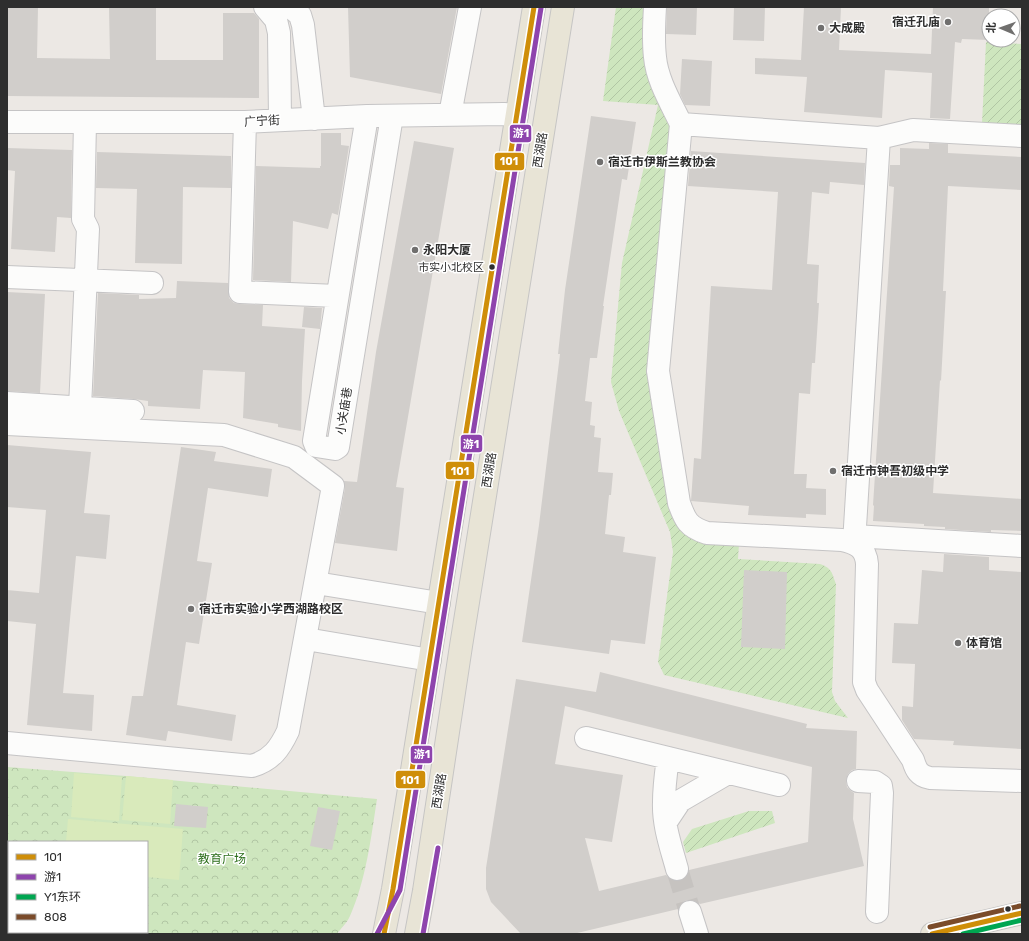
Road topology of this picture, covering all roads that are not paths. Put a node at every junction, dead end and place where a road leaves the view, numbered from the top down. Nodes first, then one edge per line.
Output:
1 (265, 7) edge
2 (290, 7) edge
3 (470, 7) edge
4 (534, 7) edge
5 (563, 7) edge
6 (655, 7) edge
7 (450, 115) junction
8 (517, 115) junction
9 (367, 116) junction
10 (392, 116) junction
11 (314, 119) junction
12 (280, 120) junction
13 (7, 122) edge
14 (85, 122) junction
15 (245, 122) junction
16 (681, 124) junction
17 (1022, 136) edge
18 (879, 138) junction
19 (7, 277) edge
20 (86, 280) junction
21 (152, 283) dead end
22 (337, 296) junction
23 (7, 403) edge
24 (80, 408) junction
25 (133, 411) dead end
26 (7, 424) edge
27 (854, 540) junction
28 (1022, 546) edge
29 (316, 583) junction
30 (439, 603) junction
31 (306, 639) junction
32 (430, 660) junction
33 (586, 738) dead end
34 (7, 743) edge
35 (668, 758) junction
36 (728, 773) junction
37 (858, 781) dead end
38 (1022, 781) edge
39 (779, 785) dead end
40 (666, 822) junction
41 (677, 869) tunnel mouth
42 (393, 889) junction
43 (424, 891) junction
44 (690, 912) tunnel mouth
45 (877, 912) dead end
46 (1022, 913) edge
47 (367, 934) edge
48 (384, 934) edge
49 (416, 934) edge
50 (433, 934) edge
51 (697, 934) edge
52 (932, 934) edge

1 - 12 street
2 - 11 street
3 - 7 street
4 - 8 main road
5 - 43 main road, 西湖路
6 - 16 street
7 - 8 street, 广宁街
7 - 10 street, 广宁街
8 - 30 main road
9 - 10 street, 广宁街
9 - 11 street, 广宁街
9 - 22 street, 小关庙巷
10 - 22 street, 小关庙巷
11 - 12 street, 广宁街
12 - 15 street, 广宁街
13 - 14 street, 广宁街
14 - 15 street, 广宁街
14 - 20 street
15 - 22 street
16 - 18 street
16 - 27 street
17 - 18 street
18 - 27 street
19 - 20 street
20 - 21 street
20 - 24 street
23 - 24 street
24 - 25 street
26 - 29 street
27 - 28 street
27 - 38 street
29 - 30 street
29 - 31 street
30 - 32 main road
31 - 32 street
31 - 34 street
32 - 42 main road
33 - 35 street
35 - 36 street
35 - 40 street
36 - 39 street
36 - 40 street
37 - 45 street
40 - 41 street
42 - 47 main road
42 - 48 main road
43 - 49 main road, 西湖路
43 - 50 main road
44 - 51 street
46 - 52 main road

